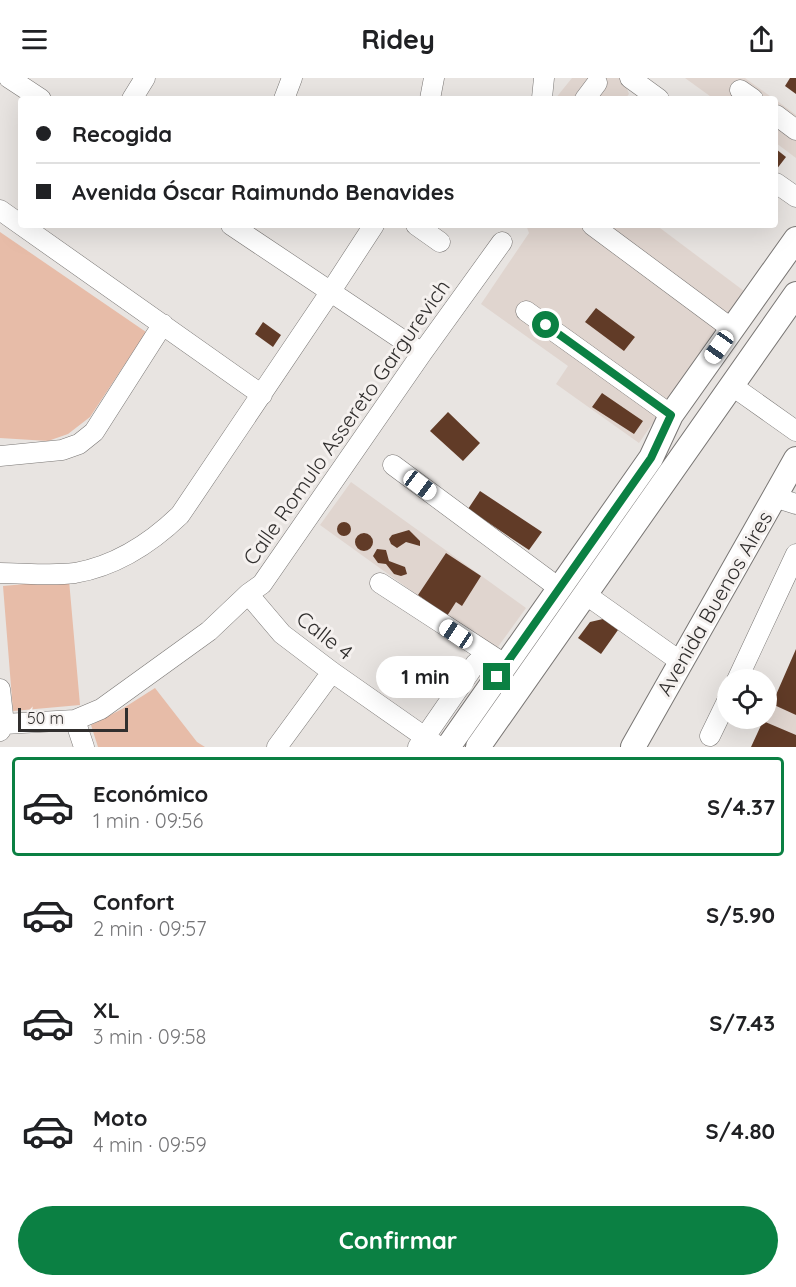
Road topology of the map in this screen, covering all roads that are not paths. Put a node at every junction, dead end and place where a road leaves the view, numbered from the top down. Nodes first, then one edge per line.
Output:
1 (9, 78) edge
2 (145, 78) edge
3 (292, 78) edge
4 (434, 78) edge
5 (630, 78) edge
6 (597, 82) dead end
7 (36, 96) edge
8 (134, 96) edge
9 (285, 96) edge
10 (431, 96) edge
11 (587, 96) edge
12 (655, 96) edge
13 (778, 116) edge
14 (796, 130) edge
15 (778, 184) edge
16 (796, 198) edge
17 (0, 210) edge
18 (18, 223) edge
19 (26, 228) edge
20 (236, 228) edge
21 (372, 228) edge
22 (420, 228) edge
23 (596, 228) edge
24 (796, 239) edge
25 (440, 242) dead end
26 (502, 242) dead end
27 (331, 291) junction
28 (796, 294) edge
29 (526, 311) dead end
30 (163, 324) junction
31 (735, 325) junction
32 (764, 339) junction
33 (422, 353) junction
34 (731, 385) junction
35 (262, 395) junction
36 (671, 415) junction
37 (796, 431) edge
38 (0, 456) edge
39 (796, 459) edge
40 (393, 465) dead end
41 (785, 501) edge
42 (796, 554) edge
43 (0, 573) edge
44 (380, 583) dead end
45 (559, 588) junction
46 (248, 594) junction
47 (585, 594) junction
48 (681, 662) junction
49 (476, 663) dead end
50 (741, 669) edge
51 (501, 671) junction
52 (332, 672) junction
53 (0, 689) edge
54 (517, 691) junction
55 (75, 720) junction
56 (717, 722) edge
57 (2, 726) edge
58 (710, 736) dead end
59 (427, 744) edge
60 (84, 747) edge
61 (277, 747) edge
62 (448, 747) edge
63 (478, 747) edge
64 (633, 747) edge

1 - 7 street
2 - 8 street
3 - 9 street
4 - 10 street
5 - 12 street
6 - 11 street
13 - 14 street
15 - 16 street
17 - 18 street
19 - 30 street
20 - 27 street
21 - 27 street
22 - 25 street
23 - 31 street
24 - 31 main road
26 - 33 street, Calle Romulo Assereto Gargurevich
27 - 33 street
27 - 35 street
28 - 32 main road
29 - 36 street
30 - 35 street
30 - 38 street
31 - 32 main road
31 - 34 main road
31 - 36 main road
32 - 34 main road
33 - 46 street, Calle Romulo Assereto Gargurevich
34 - 37 street
34 - 47 main road
35 - 43 street
36 - 45 main road
39 - 41 main road, Avenida Buenos Aires
40 - 45 street
41 - 48 main road, Avenida Buenos Aires
42 - 50 street
44 - 51 street
45 - 51 main road
46 - 52 street, Calle 4
46 - 55 street, Calle Romulo Assereto Gargurevich
47 - 48 street
47 - 54 main road
48 - 64 main road, Avenida Buenos Aires
49 - 59 street
51 - 54 main road
51 - 62 main road
52 - 59 street, Calle 4
52 - 61 street
53 - 57 street
54 - 63 main road
55 - 57 street, Calle Romulo Assereto Gargurevich
55 - 60 street
56 - 58 street

